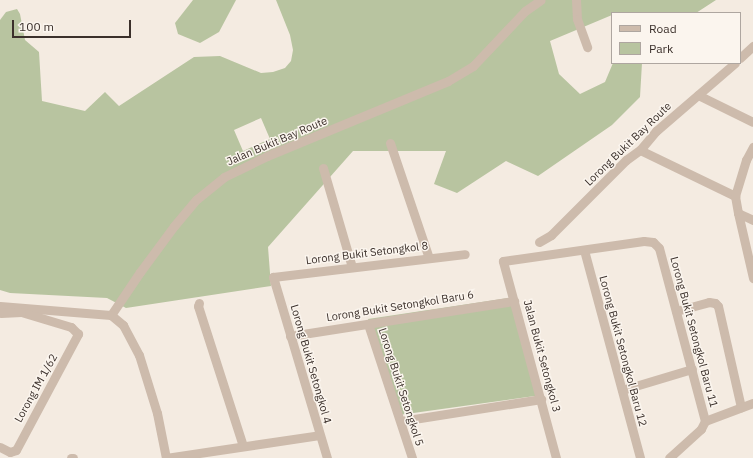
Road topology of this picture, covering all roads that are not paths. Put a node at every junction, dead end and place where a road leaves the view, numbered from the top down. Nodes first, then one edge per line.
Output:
1 (541, 0) edge
2 (576, 0) edge
3 (753, 46) edge
4 (587, 47) dead end
5 (741, 57) edge
6 (733, 64) edge
7 (698, 95) junction
8 (753, 122) edge
9 (390, 143) dead end
10 (753, 146) edge
11 (640, 150) junction
12 (323, 168) dead end
13 (735, 196) junction
14 (738, 214) junction
15 (753, 220) edge
16 (539, 242) dead end
17 (584, 250) junction
18 (465, 254) dead end
19 (429, 258) junction
20 (352, 267) junction
21 (272, 277) joint
22 (753, 278) edge
23 (514, 301) junction
24 (199, 303) dead end
25 (1, 311) edge
26 (676, 311) junction
27 (111, 315) junction
28 (368, 324) junction
29 (290, 336) junction
30 (692, 369) junction
31 (622, 390) junction
32 (541, 399) junction
33 (753, 403) edge
34 (741, 407) junction
35 (401, 421) junction
36 (703, 425) junction
37 (319, 435) junction
38 (243, 446) junction
39 (0, 447) edge
40 (184, 457) edge
41 (166, 458) edge
42 (327, 458) edge
43 (412, 458) edge
44 (556, 458) edge
45 (640, 458) edge
46 (669, 458) edge

1 - 27 street, Jalan Bukit Bay Route
2 - 4 street
3 - 5 street
6 - 7 street, Lorong Bukit Bay Route
7 - 8 street
7 - 11 street, Lorong Bukit Bay Route
9 - 19 street
10 - 13 street
11 - 13 street
11 - 16 street, Lorong Bukit Bay Route
12 - 20 street
13 - 14 street
14 - 15 street
14 - 22 street
17 - 23 street, Jalan Bukit Setongkol 3
17 - 26 street, Lorong Bukit Setongkol Baru 11
17 - 31 street, Lorong Bukit Setongkol Baru 12
18 - 19 street, Lorong Bukit Setongkol 8
19 - 20 street, Lorong Bukit Setongkol 8
20 - 21 street, Lorong Bukit Setongkol 8
21 - 29 street, Lorong Bukit Setongkol 4
23 - 28 street, Lorong Bukit Setongkol Baru 6
23 - 32 street, Jalan Bukit Setongkol 3
24 - 38 street
25 - 27 street
25 - 39 street, Lorong IM 1/62
26 - 30 street, Lorong Bukit Setongkol Baru 11
26 - 34 street
27 - 41 street
28 - 29 street, Lorong Bukit Setongkol Baru 6
28 - 35 street, Lorong Bukit Setongkol 5
29 - 37 street, Lorong Bukit Setongkol 4
30 - 31 street
30 - 36 street, Lorong Bukit Setongkol Baru 11
31 - 45 street, Lorong Bukit Setongkol Baru 12
32 - 35 street
32 - 44 street, Jalan Bukit Setongkol 3
33 - 34 street
34 - 36 street
35 - 43 street, Lorong Bukit Setongkol 5
36 - 46 street
37 - 38 street
37 - 42 street, Lorong Bukit Setongkol 4
38 - 40 street
40 - 41 street

